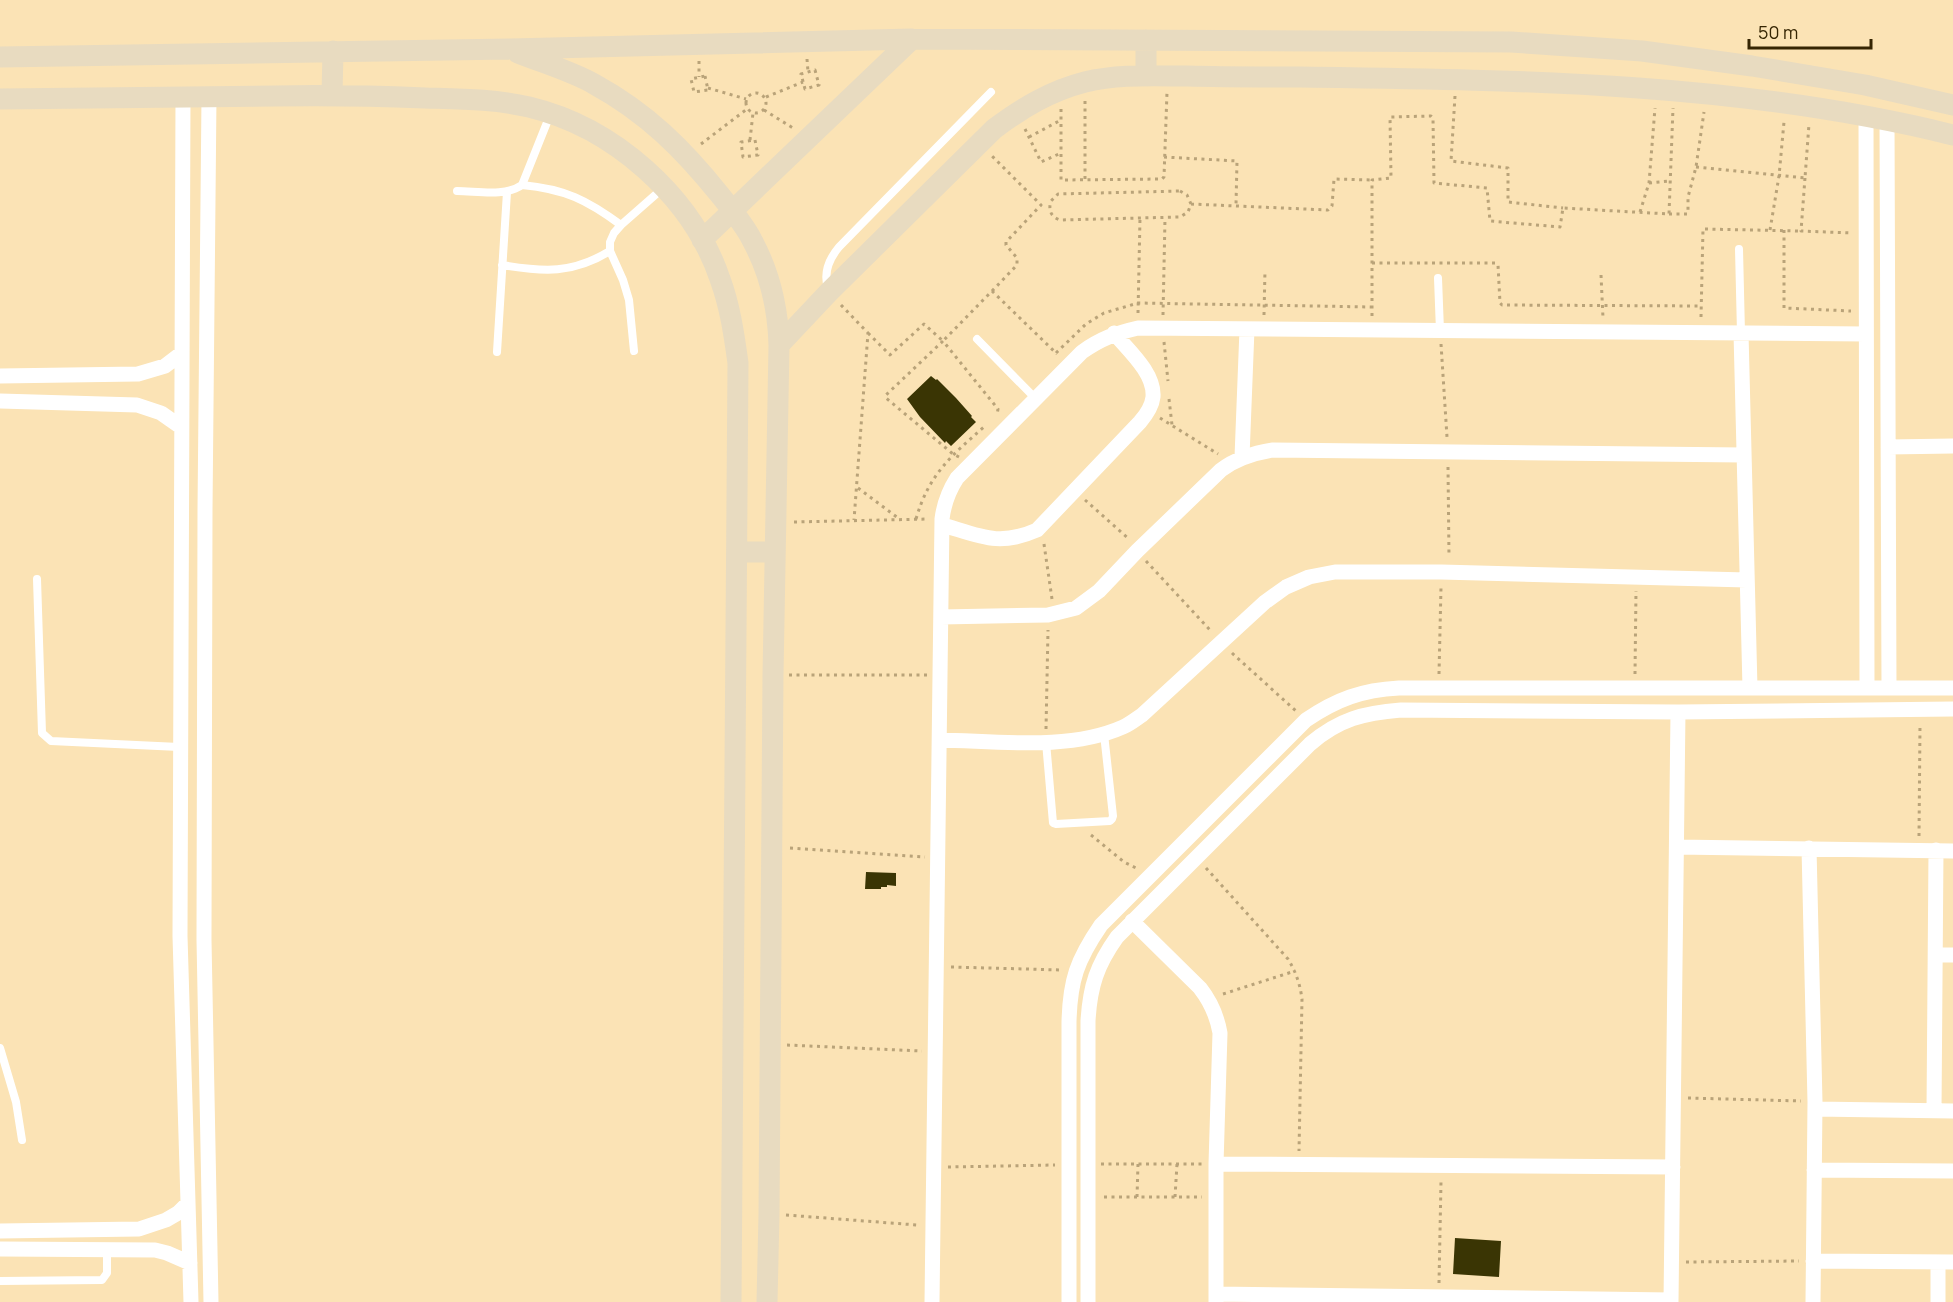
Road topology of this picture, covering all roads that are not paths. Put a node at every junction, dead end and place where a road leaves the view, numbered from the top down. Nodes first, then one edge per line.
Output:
1 (912, 39) junction
2 (1146, 40) junction
3 (511, 50) junction
4 (333, 51) junction
5 (0, 57) edge
6 (1146, 76) junction
7 (991, 92) dead end
8 (332, 95) junction
9 (183, 97) junction
10 (209, 97) junction
11 (0, 99) edge
12 (1953, 105) edge
13 (551, 114) junction
14 (1866, 115) junction
15 (1887, 120) junction
16 (1953, 135) edge
17 (522, 185) junction
18 (664, 188) junction
19 (456, 191) dead end
20 (507, 192) junction
21 (733, 211) junction
22 (621, 225) junction
23 (702, 240) junction
24 (1740, 249) dead end
25 (610, 251) junction
26 (502, 264) junction
27 (1438, 278) dead end
28 (829, 292) junction
29 (1247, 329) junction
30 (1440, 331) junction
31 (1114, 333) junction
32 (1742, 333) junction
33 (1866, 334) junction
34 (977, 339) dead end
35 (779, 345) junction
36 (634, 351) dead end
37 (497, 352) dead end
38 (182, 353) junction
39 (0, 376) edge
40 (1035, 399) junction
41 (0, 401) edge
42 (182, 427) junction
43 (1953, 446) edge
44 (1888, 447) junction
45 (1744, 455) junction
46 (1237, 460) junction
47 (181, 510) junction
48 (205, 510) junction
49 (942, 522) junction
50 (738, 552) junction
51 (774, 552) junction
52 (37, 579) dead end
53 (1747, 580) junction
54 (941, 617) junction
55 (1867, 687) junction
56 (1888, 687) junction
57 (1949, 687) edge
58 (1538, 688) junction
59 (1750, 688) junction
60 (1949, 709) edge
61 (1538, 710) junction
62 (1678, 712) junction
63 (1104, 734) junction
64 (940, 740) junction
65 (1046, 742) junction
66 (179, 747) junction
67 (1238, 788) junction
68 (1251, 803) junction
69 (1677, 847) junction
70 (1809, 848) junction
71 (1936, 850) junction
72 (1953, 851) edge
73 (1132, 921) junction
74 (1936, 955) junction
75 (1953, 955) edge
76 (0, 1048) edge
77 (3, 1066) edge
78 (1069, 1067) junction
79 (1088, 1067) junction
80 (1815, 1105) junction
81 (1934, 1111) junction
82 (1953, 1111) edge
83 (22, 1140) dead end
84 (1216, 1164) junction
85 (1673, 1167) junction
86 (1814, 1170) junction
87 (1953, 1171) edge
88 (188, 1203) junction
89 (0, 1231) edge
90 (0, 1249) edge
91 (107, 1250) junction
92 (1813, 1261) junction
93 (1946, 1262) edge
94 (190, 1263) junction
95 (0, 1281) edge
96 (1216, 1298) edge
97 (1351, 1299) edge
98 (1547, 1300) edge
99 (1671, 1301) edge
100 (191, 1302) edge
101 (211, 1302) edge
102 (731, 1302) edge
103 (767, 1302) edge
104 (933, 1302) edge
105 (1069, 1302) edge
106 (1088, 1302) edge
107 (1813, 1302) edge
108 (1938, 1302) edge

1 - 2 street
1 - 3 street
1 - 21 street
2 - 6 street
2 - 12 street
3 - 4 street
3 - 21 street
4 - 5 street
4 - 8 street
6 - 14 street
6 - 28 street
7 - 28 lane
8 - 10 street
8 - 13 street
9 - 10 street
9 - 11 street
9 - 38 street
10 - 48 street
13 - 17 lane
13 - 18 street
14 - 15 street
14 - 33 street
15 - 16 street
15 - 44 street
17 - 20 lane
17 - 22 lane
18 - 22 lane
18 - 23 street
19 - 20 lane
20 - 26 lane
21 - 23 street
21 - 35 street
22 - 25 lane
23 - 50 street
24 - 32 lane
25 - 26 lane
25 - 36 lane
26 - 37 lane
27 - 30 lane
28 - 35 street
29 - 30 street
29 - 31 street
29 - 46 street
30 - 32 street
31 - 40 street
31 - 49 street
32 - 33 street
32 - 45 street
33 - 55 street
34 - 40 lane
35 - 51 street
38 - 39 street
38 - 42 street
40 - 49 street
41 - 42 street
42 - 47 street
43 - 44 street
44 - 56 street
45 - 46 street
45 - 53 street
46 - 54 street
47 - 48 street
47 - 66 street
48 - 101 street
49 - 54 street
50 - 51 street
50 - 102 street
51 - 103 street
52 - 66 lane
53 - 59 street
53 - 63 street
54 - 64 street
55 - 56 street
55 - 59 street
56 - 57 street
57 - 60 street
58 - 59 street
58 - 61 street
58 - 67 street
60 - 62 street
61 - 62 street
61 - 68 street
62 - 69 street
63 - 65 street
63 - 65 lane
64 - 65 street
64 - 104 street
66 - 88 street
67 - 68 street
67 - 78 street
68 - 73 street
69 - 70 street
69 - 85 street
70 - 71 street
70 - 80 street
71 - 72 street
71 - 74 street
73 - 79 street
73 - 84 street
74 - 75 street
74 - 81 street
76 - 77 lane
77 - 83 lane
78 - 79 street
78 - 105 street
79 - 106 street
80 - 81 street
80 - 86 street
81 - 82 street
84 - 85 street
84 - 96 street
85 - 99 street
86 - 87 street
86 - 92 street
88 - 89 street
88 - 94 street
90 - 91 street
91 - 94 street
91 - 95 lane
92 - 93 street
92 - 107 street
93 - 108 street
94 - 100 street
96 - 97 street
97 - 98 street
98 - 99 street

